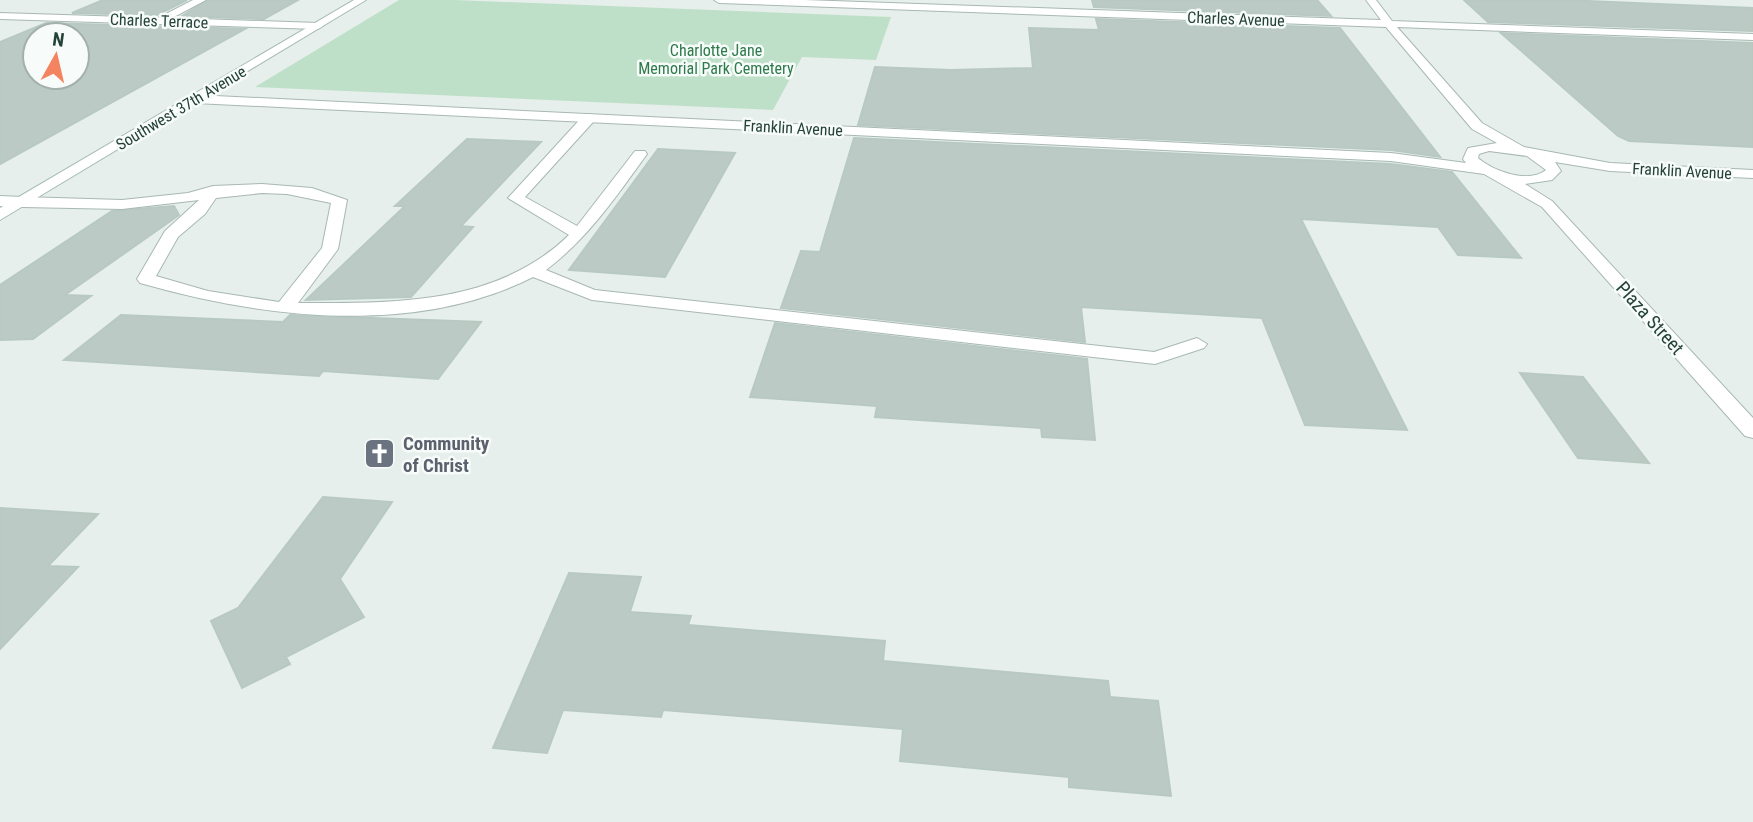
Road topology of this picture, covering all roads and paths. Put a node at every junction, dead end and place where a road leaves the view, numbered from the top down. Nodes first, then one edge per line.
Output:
1 (201, 0) edge
2 (361, 0) edge
3 (719, 0) edge
4 (1371, 0) edge
5 (0, 16) edge
6 (157, 21) junction
7 (1389, 24) junction
8 (318, 26) junction
9 (1753, 37) edge
10 (195, 99) junction
11 (589, 118) junction
12 (1477, 127) junction
13 (1475, 151) junction
14 (1526, 153) junction
15 (640, 154) dead end
16 (1391, 157) junction
17 (1610, 167) junction
18 (1490, 172) junction
19 (1551, 174) junction
20 (1753, 174) edge
21 (213, 191) junction
22 (0, 201) edge
23 (23, 202) junction
24 (1547, 204) junction
25 (0, 215) edge
26 (578, 233) junction
27 (533, 271) junction
28 (284, 308) junction
29 (1197, 344) dead end
30 (1753, 431) edge

1 - 6 street
2 - 8 street, Southwest 37th Avenue
3 - 7 street, Charles Avenue
4 - 7 street
5 - 6 street, Charles Terrace
6 - 8 street, Charles Terrace
7 - 9 street, Charles Avenue
7 - 12 street
8 - 10 street, Southwest 37th Avenue
10 - 11 street, Franklin Avenue
10 - 23 street, Southwest 37th Avenue
11 - 16 street, Franklin Avenue
11 - 26 street
12 - 13 street
12 - 14 street
13 - 14 street, Franklin Avenue
13 - 16 street, Franklin Avenue
13 - 18 street
14 - 17 street, Franklin Avenue
14 - 19 street
15 - 26 street
16 - 18 street, Franklin Avenue
17 - 19 street, Franklin Avenue
17 - 20 street, Franklin Avenue
18 - 19 street, Franklin Avenue
18 - 24 street, Plaza Street
19 - 24 street
21 - 23 street
21 - 28 street
21 - 28 street
22 - 23 street
23 - 25 street, Southwest 37th Avenue
24 - 30 street, Plaza Street
26 - 27 street
27 - 28 street
27 - 29 street

